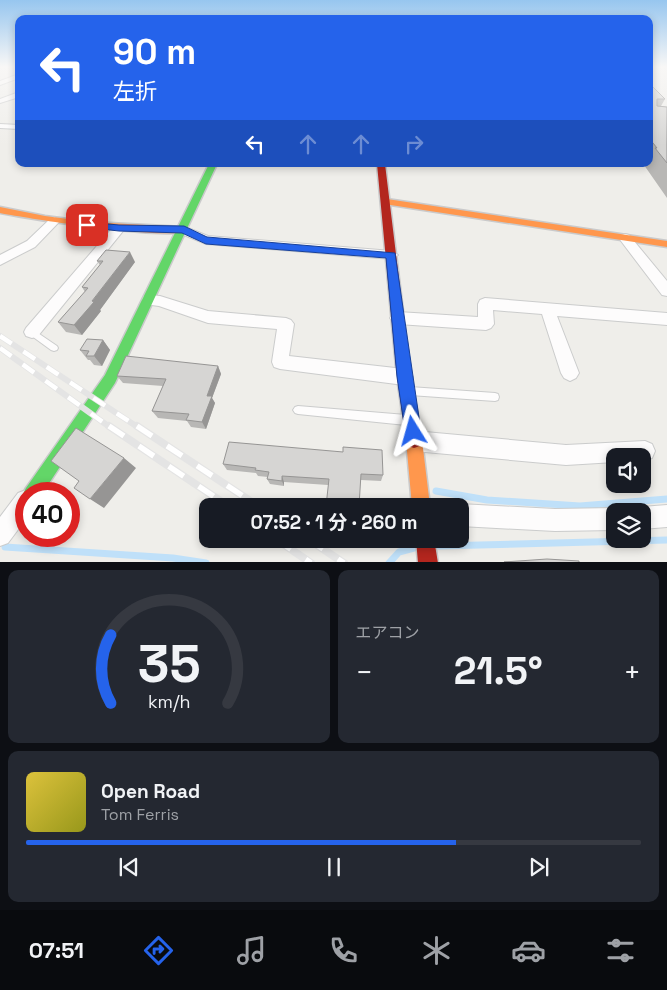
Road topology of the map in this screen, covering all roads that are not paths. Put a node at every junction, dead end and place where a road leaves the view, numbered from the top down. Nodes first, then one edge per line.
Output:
1 (15, 95) edge
2 (0, 101) edge
3 (0, 126) edge
4 (15, 127) edge
5 (212, 167) edge
6 (381, 167) edge
7 (387, 202) junction
8 (0, 210) edge
9 (54, 221) junction
10 (119, 228) junction
11 (184, 230) junction
12 (625, 238) junction
13 (667, 244) edge
14 (392, 255) junction
15 (0, 261) edge
16 (667, 290) edge
17 (149, 300) junction
18 (548, 310) junction
19 (398, 318) junction
20 (667, 319) edge
21 (32, 332) joint
22 (54, 348) dead end
23 (570, 373) dead end
24 (406, 384) junction
25 (495, 397) dead end
26 (298, 410) dead end
27 (412, 421) junction
28 (414, 441) junction
29 (606, 453) edge
30 (40, 482) edge
31 (420, 498) edge
32 (15, 515) edge
33 (469, 515) edge
34 (667, 516) edge
35 (651, 517) edge
36 (606, 519) edge
37 (0, 535) edge
38 (426, 548) edge
39 (428, 562) edge

1 - 2 street
3 - 4 street
5 - 11 street
6 - 7 street
7 - 12 street
7 - 14 street
8 - 9 street
9 - 10 street
9 - 15 street
10 - 11 street
10 - 21 street
11 - 14 street
11 - 17 street
12 - 13 street
12 - 16 street
14 - 19 street
17 - 24 street
17 - 30 street
18 - 19 street
18 - 20 street
18 - 23 street
19 - 24 street
21 - 22 lane
24 - 25 lane
24 - 27 street
26 - 27 lane
27 - 28 street
28 - 29 street
28 - 31 street
32 - 37 street
33 - 36 street
34 - 35 street
38 - 39 street

